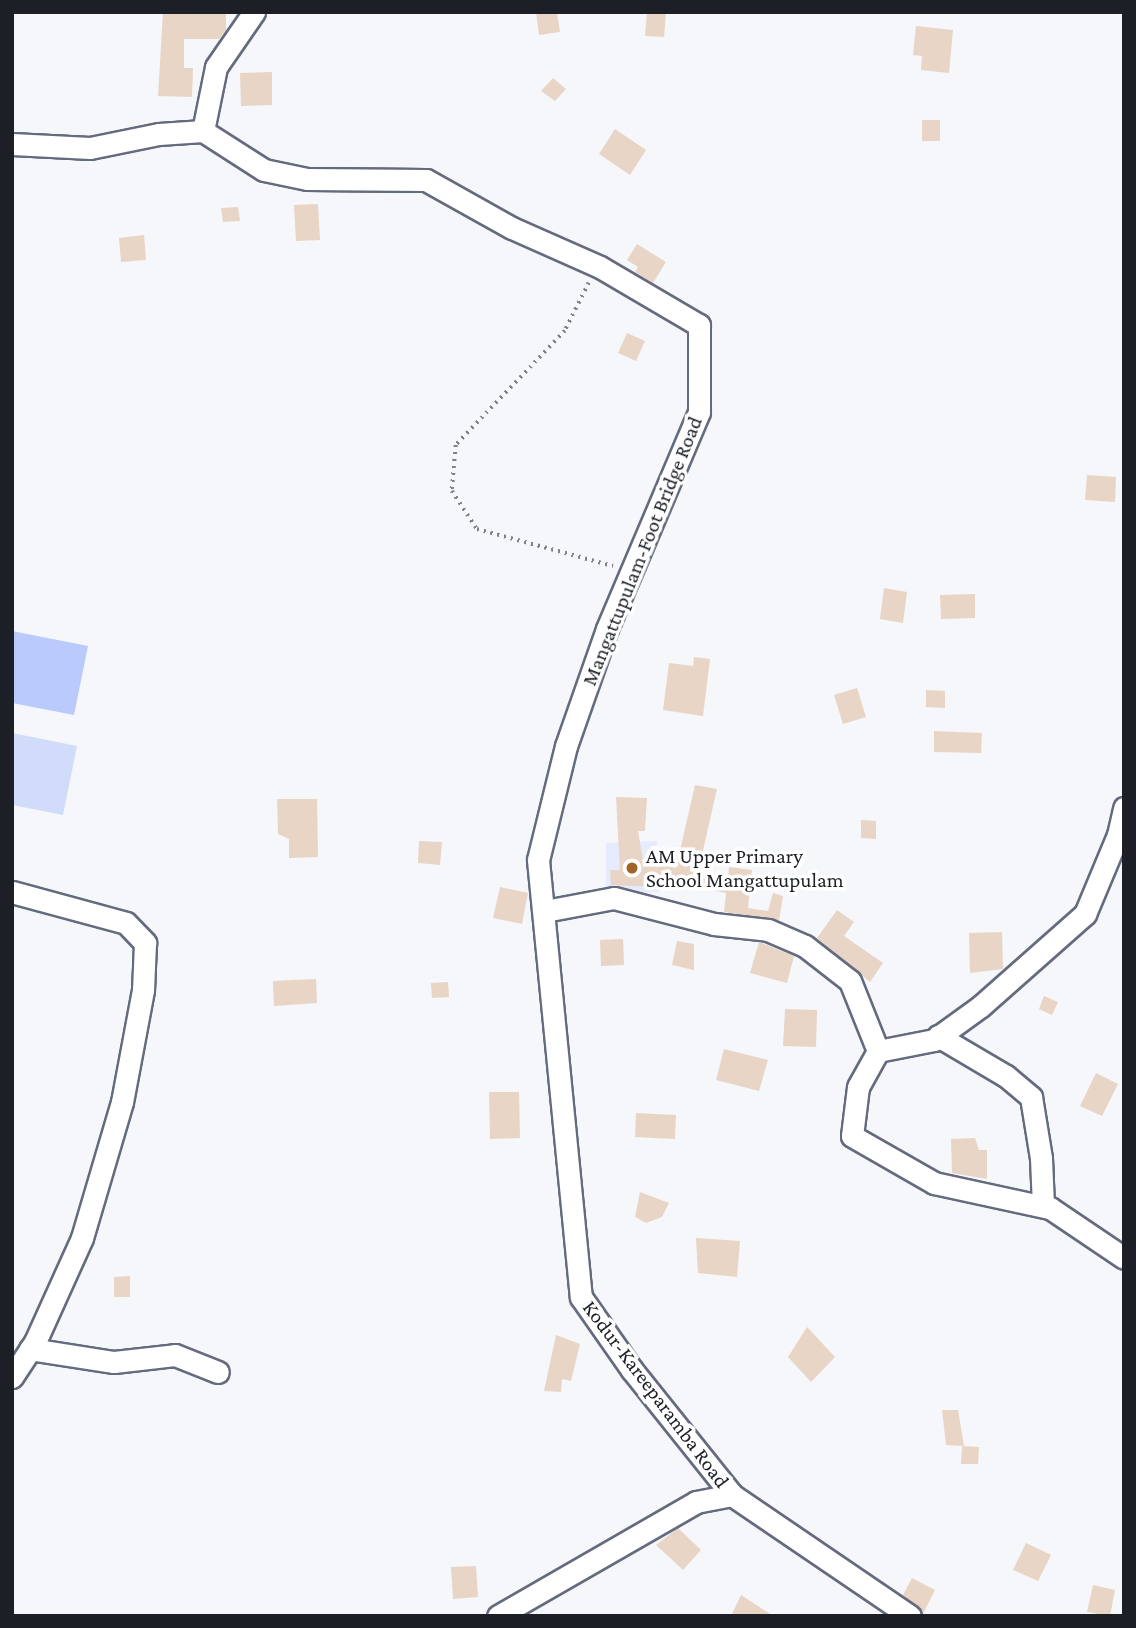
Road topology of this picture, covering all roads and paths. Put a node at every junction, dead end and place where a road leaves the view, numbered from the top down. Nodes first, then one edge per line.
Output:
1 (254, 12) edge
2 (203, 131) junction
3 (12, 144) edge
4 (597, 266) junction
5 (633, 573) junction
6 (1124, 808) edge
7 (12, 892) edge
8 (545, 911) junction
9 (938, 1036) junction
10 (878, 1051) junction
11 (1043, 1206) junction
12 (1124, 1258) edge
13 (30, 1349) junction
14 (218, 1372) dead end
15 (12, 1377) edge
16 (732, 1494) junction
17 (498, 1616) edge
18 (910, 1616) edge

1 - 2 street
2 - 3 street
2 - 4 street, Mangattupulam-Foot Bridge Road
4 - 5 street, Mangattupulam-Foot Bridge Road
4 - 5 path
5 - 8 street, Mangattupulam-Foot Bridge Road
6 - 9 street
7 - 13 street
8 - 10 street
8 - 16 street, Kodur-Kareeparamba Road
9 - 10 street
9 - 11 street
10 - 11 street
11 - 12 street
13 - 14 street
13 - 15 street
16 - 17 street
16 - 18 street, Kodur-Kareeparamba Road

